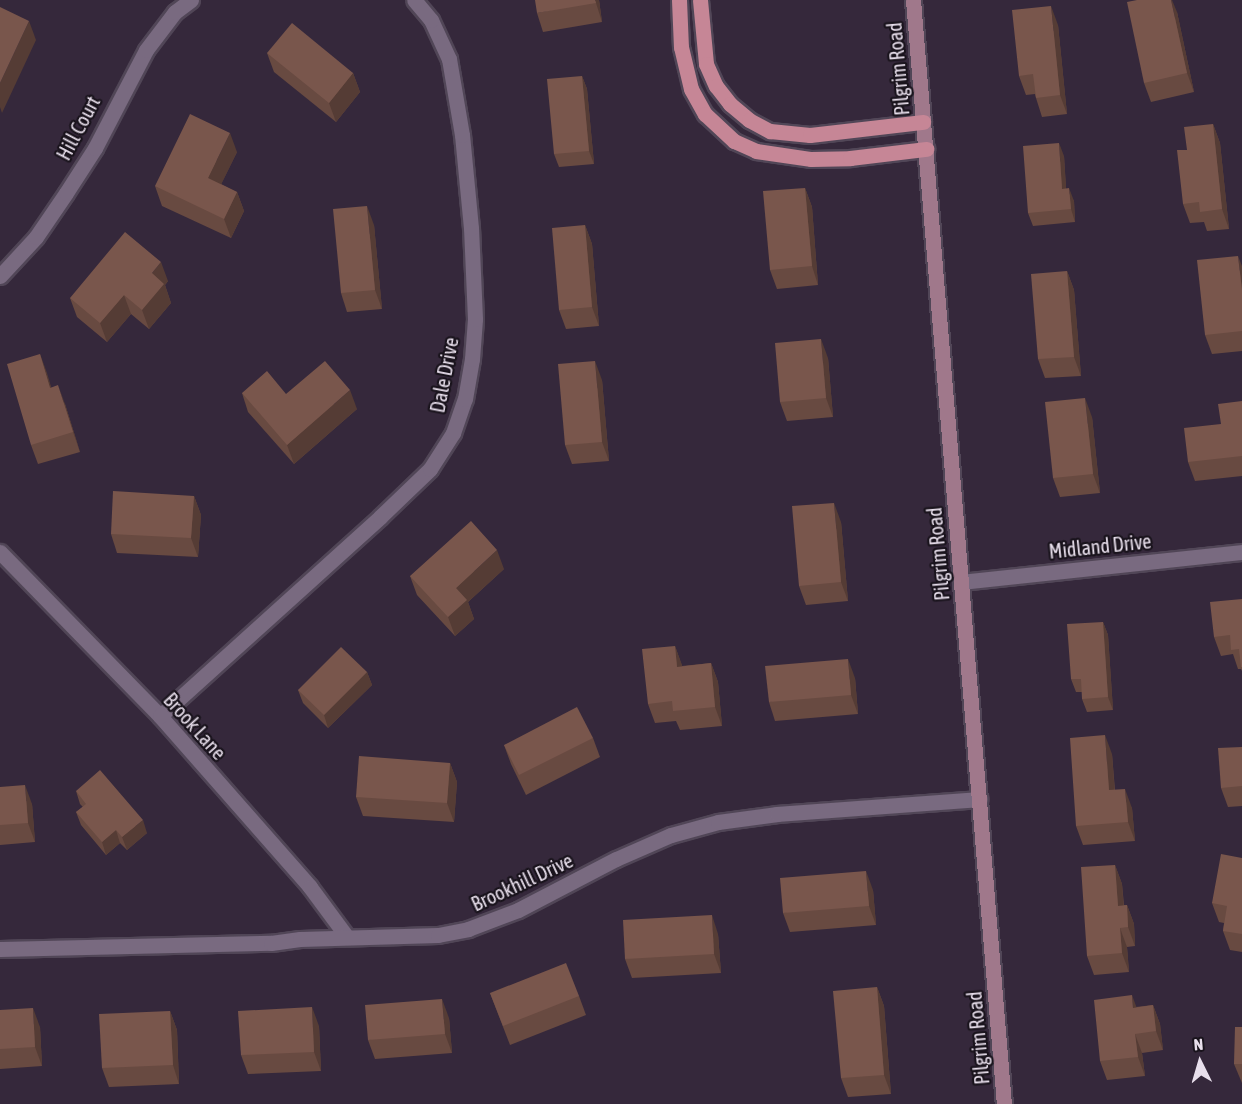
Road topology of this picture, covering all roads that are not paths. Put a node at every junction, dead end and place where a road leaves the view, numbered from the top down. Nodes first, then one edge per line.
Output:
1 (191, 0) edge
2 (414, 0) edge
3 (679, 0) edge
4 (700, 0) edge
5 (913, 0) edge
6 (923, 122) junction
7 (926, 149) junction
8 (0, 276) edge
9 (0, 552) edge
10 (1242, 552) edge
11 (961, 582) junction
12 (160, 716) junction
13 (979, 799) junction
14 (347, 937) junction
15 (0, 949) edge
16 (1004, 1104) edge

1 - 8 street, Hill Court
2 - 12 street, Dale Drive
3 - 7 main road
4 - 6 main road
5 - 6 main road, Pilgrim Road
6 - 7 main road, Pilgrim Road
7 - 11 main road, Pilgrim Road
9 - 12 street, Brook Lane
10 - 11 street, Midland Drive
11 - 13 main road, Pilgrim Road
12 - 14 street, Brook Lane
13 - 14 street, Brookhill Drive
13 - 16 main road, Pilgrim Road
14 - 15 street, Brookhill Drive

